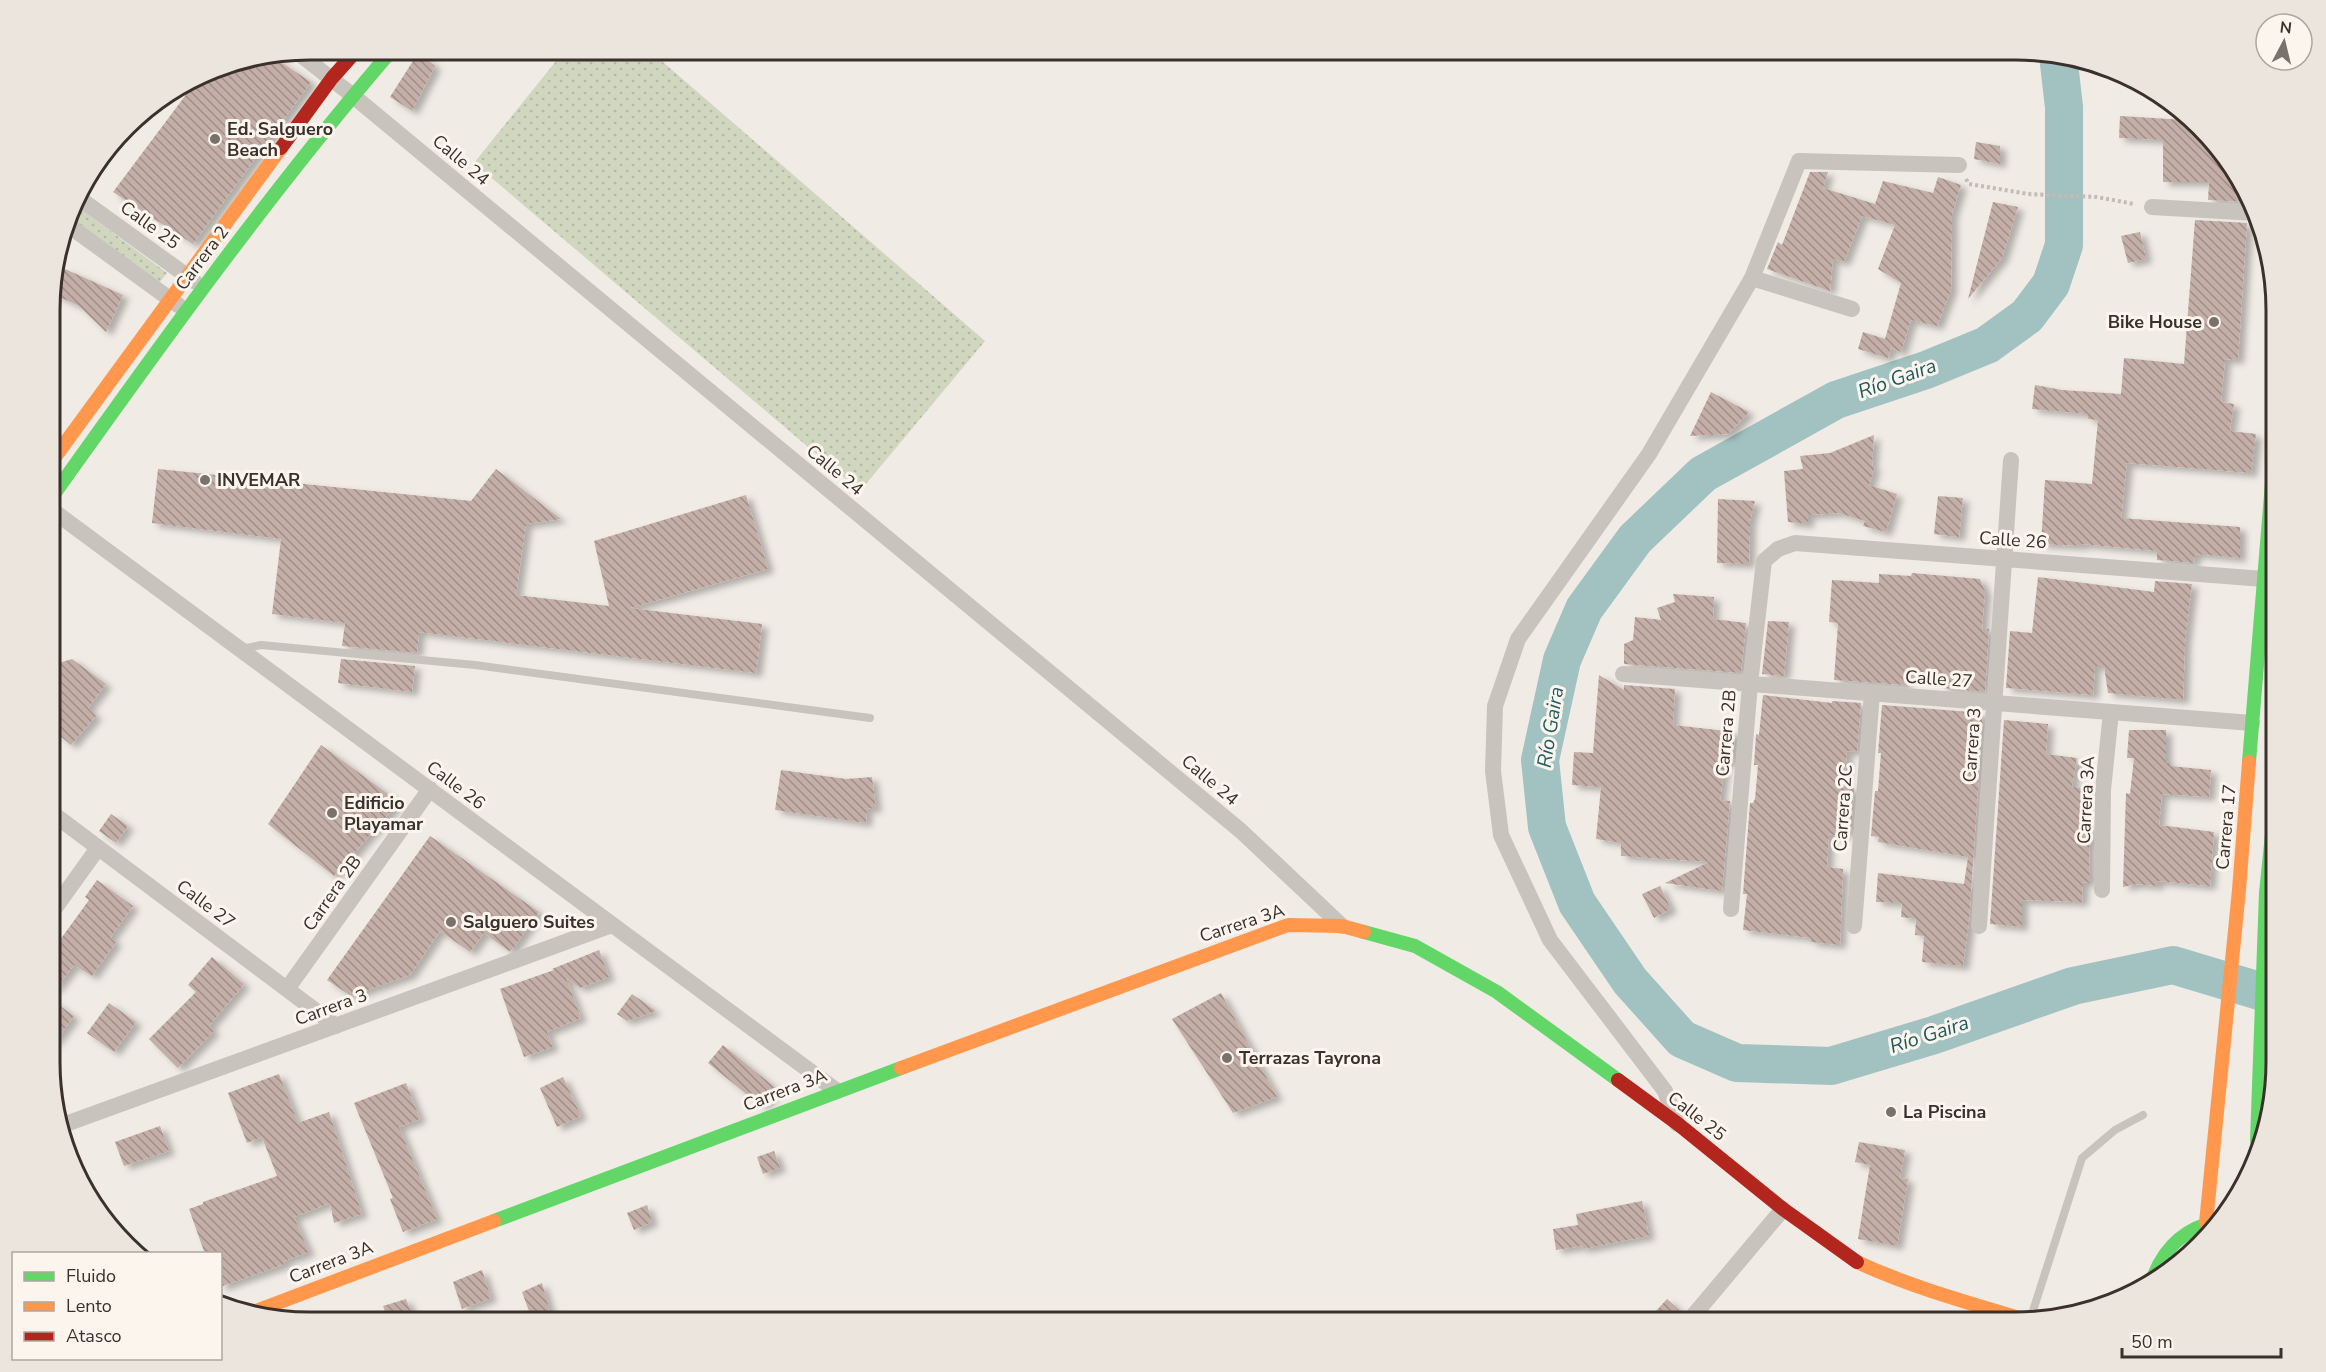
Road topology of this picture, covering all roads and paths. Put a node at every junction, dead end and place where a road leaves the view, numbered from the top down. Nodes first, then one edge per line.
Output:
1 (308, 60) edge
2 (348, 60) edge
3 (383, 60) edge
4 (332, 78) junction
5 (352, 95) junction
6 (1959, 165) joint
7 (85, 202) edge
8 (2152, 207) joint
9 (2246, 212) edge
10 (73, 229) edge
11 (186, 276) junction
12 (1752, 278) junction
13 (202, 286) junction
14 (169, 299) junction
15 (1852, 309) dead end
16 (186, 310) junction
17 (60, 450) edge
18 (2011, 460) dead end
19 (60, 486) edge
20 (60, 516) edge
21 (2266, 555) edge
22 (2004, 559) junction
23 (1764, 561) joint
24 (2264, 579) junction
25 (240, 649) junction
26 (1623, 674) dead end
27 (1750, 684) junction
28 (1872, 693) junction
29 (1994, 703) junction
30 (2111, 712) junction
31 (870, 718) dead end
32 (2252, 723) junction
33 (429, 789) junction
34 (60, 819) edge
35 (98, 848) junction
36 (2102, 890) dead end
37 (2266, 892) edge
38 (60, 901) edge
39 (1731, 909) dead end
40 (612, 925) junction
41 (1342, 926) junction
42 (1979, 926) dead end
43 (1854, 927) dead end
44 (287, 989) junction
45 (336, 1026) junction
46 (837, 1091) junction
47 (2143, 1115) dead end
48 (68, 1123) edge
49 (1678, 1124) junction
50 (2257, 1124) edge
51 (1783, 1209) junction
52 (2212, 1216) edge
53 (2206, 1224) edge
54 (2155, 1270) edge
55 (265, 1308) edge
56 (2035, 1311) edge
57 (1696, 1312) edge
58 (2003, 1312) edge

1 - 4 street, Calle 24
2 - 4 street, Carrera 2
3 - 5 street, Carrera 2
4 - 5 street, Calle 24
4 - 11 street, Carrera 2
5 - 13 street, Carrera 2
5 - 41 street, Calle 24
6 - 8 path
6 - 12 street
7 - 11 street, Calle 25
8 - 9 street
10 - 14 street
11 - 13 street, Calle 25
11 - 14 street, Carrera 2
12 - 15 street
12 - 49 street
13 - 16 street, Carrera 2
14 - 16 street
14 - 17 street, Carrera 2
16 - 19 street, Carrera 2
18 - 22 street, Carrera 3
20 - 25 street, Calle 26
21 - 24 street, Carrera 17
22 - 23 street, Calle 26
22 - 24 street, Calle 26
22 - 29 street, Carrera 3
23 - 27 street, Carrera 2B
24 - 32 street, Carrera 17
25 - 31 lane
25 - 33 street, Calle 26
26 - 27 street, Calle 27
27 - 28 street, Calle 27
27 - 39 street, Carrera 2B
28 - 29 street, Calle 27
28 - 43 street, Carrera 2C
29 - 30 street, Calle 27
29 - 42 street, Carrera 3
30 - 32 street, Calle 27
30 - 36 street, Carrera 3A
32 - 52 street, Carrera 17
33 - 40 street, Calle 26
33 - 44 street, Carrera 2B
34 - 35 street, Calle 27
35 - 38 street
35 - 44 street, Calle 27
37 - 50 street
40 - 45 street, Carrera 3
40 - 46 street, Calle 26
41 - 46 street, Carrera 3A
41 - 49 street, Calle 25
44 - 45 street, Calle 27
45 - 48 street, Carrera 3
46 - 55 street, Carrera 3A
47 - 56 lane
49 - 51 street, Calle 25
51 - 57 street
51 - 58 street, Calle 25
53 - 54 street

